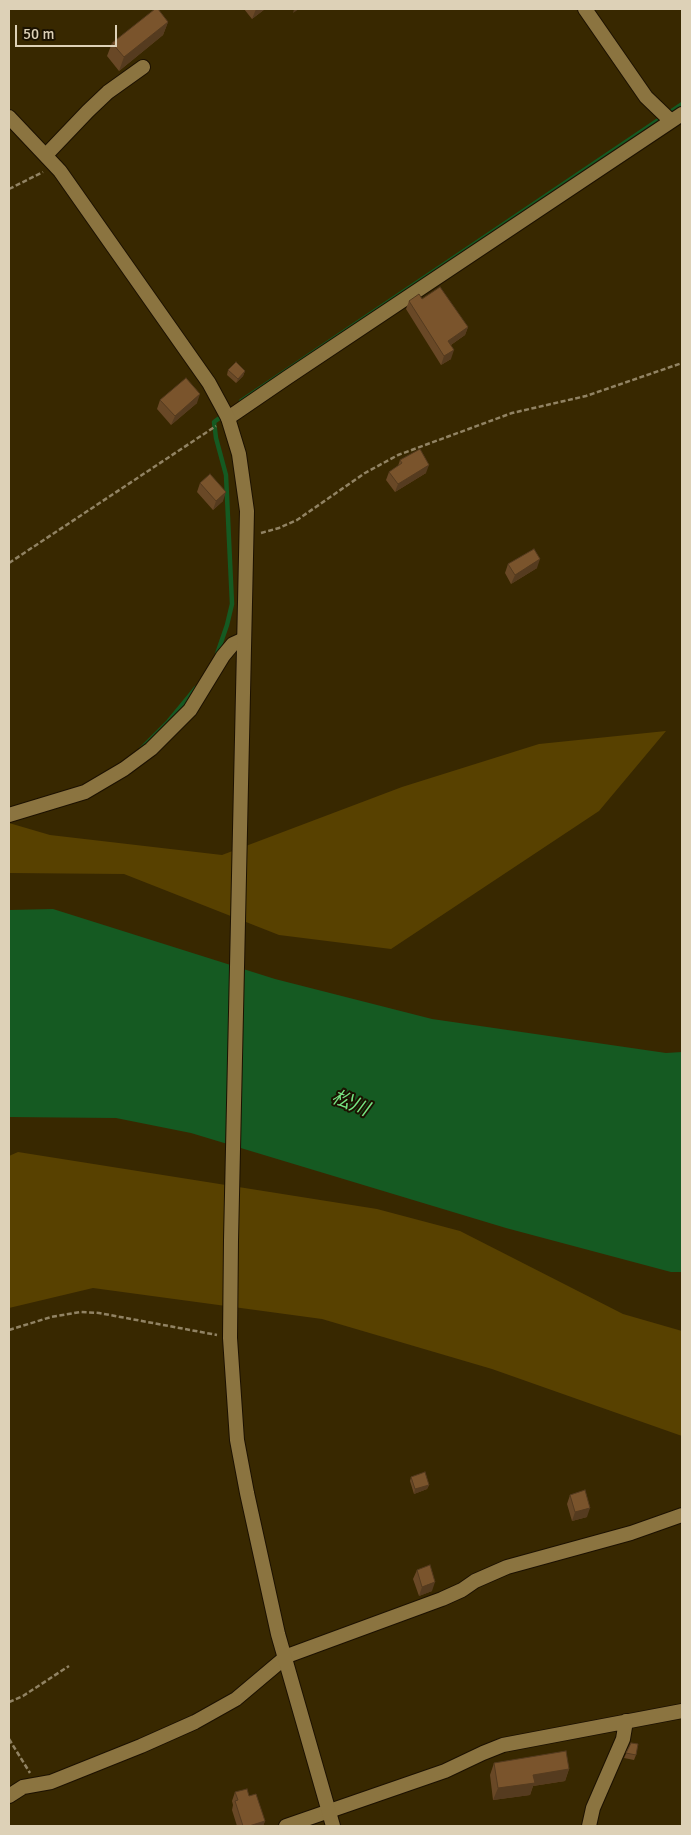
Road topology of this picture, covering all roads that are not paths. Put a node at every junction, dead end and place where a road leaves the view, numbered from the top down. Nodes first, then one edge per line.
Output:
1 (585, 9) edge
2 (143, 67) dead end
3 (9, 118) edge
4 (677, 118) edge
5 (50, 160) junction
6 (228, 418) junction
7 (244, 639) junction
8 (9, 815) edge
9 (682, 1515) edge
10 (285, 1658) junction
11 (682, 1711) edge
12 (626, 1721) junction
13 (9, 1796) edge
14 (328, 1812) junction
15 (286, 1826) edge
16 (333, 1826) edge
17 (590, 1826) edge

1 - 4 street
2 - 5 street
3 - 5 street
4 - 6 street
5 - 6 street
6 - 7 street
7 - 8 street
7 - 10 street
9 - 10 street
10 - 13 street
10 - 14 street
11 - 12 street
12 - 14 street
12 - 17 street
14 - 15 street
14 - 16 street

